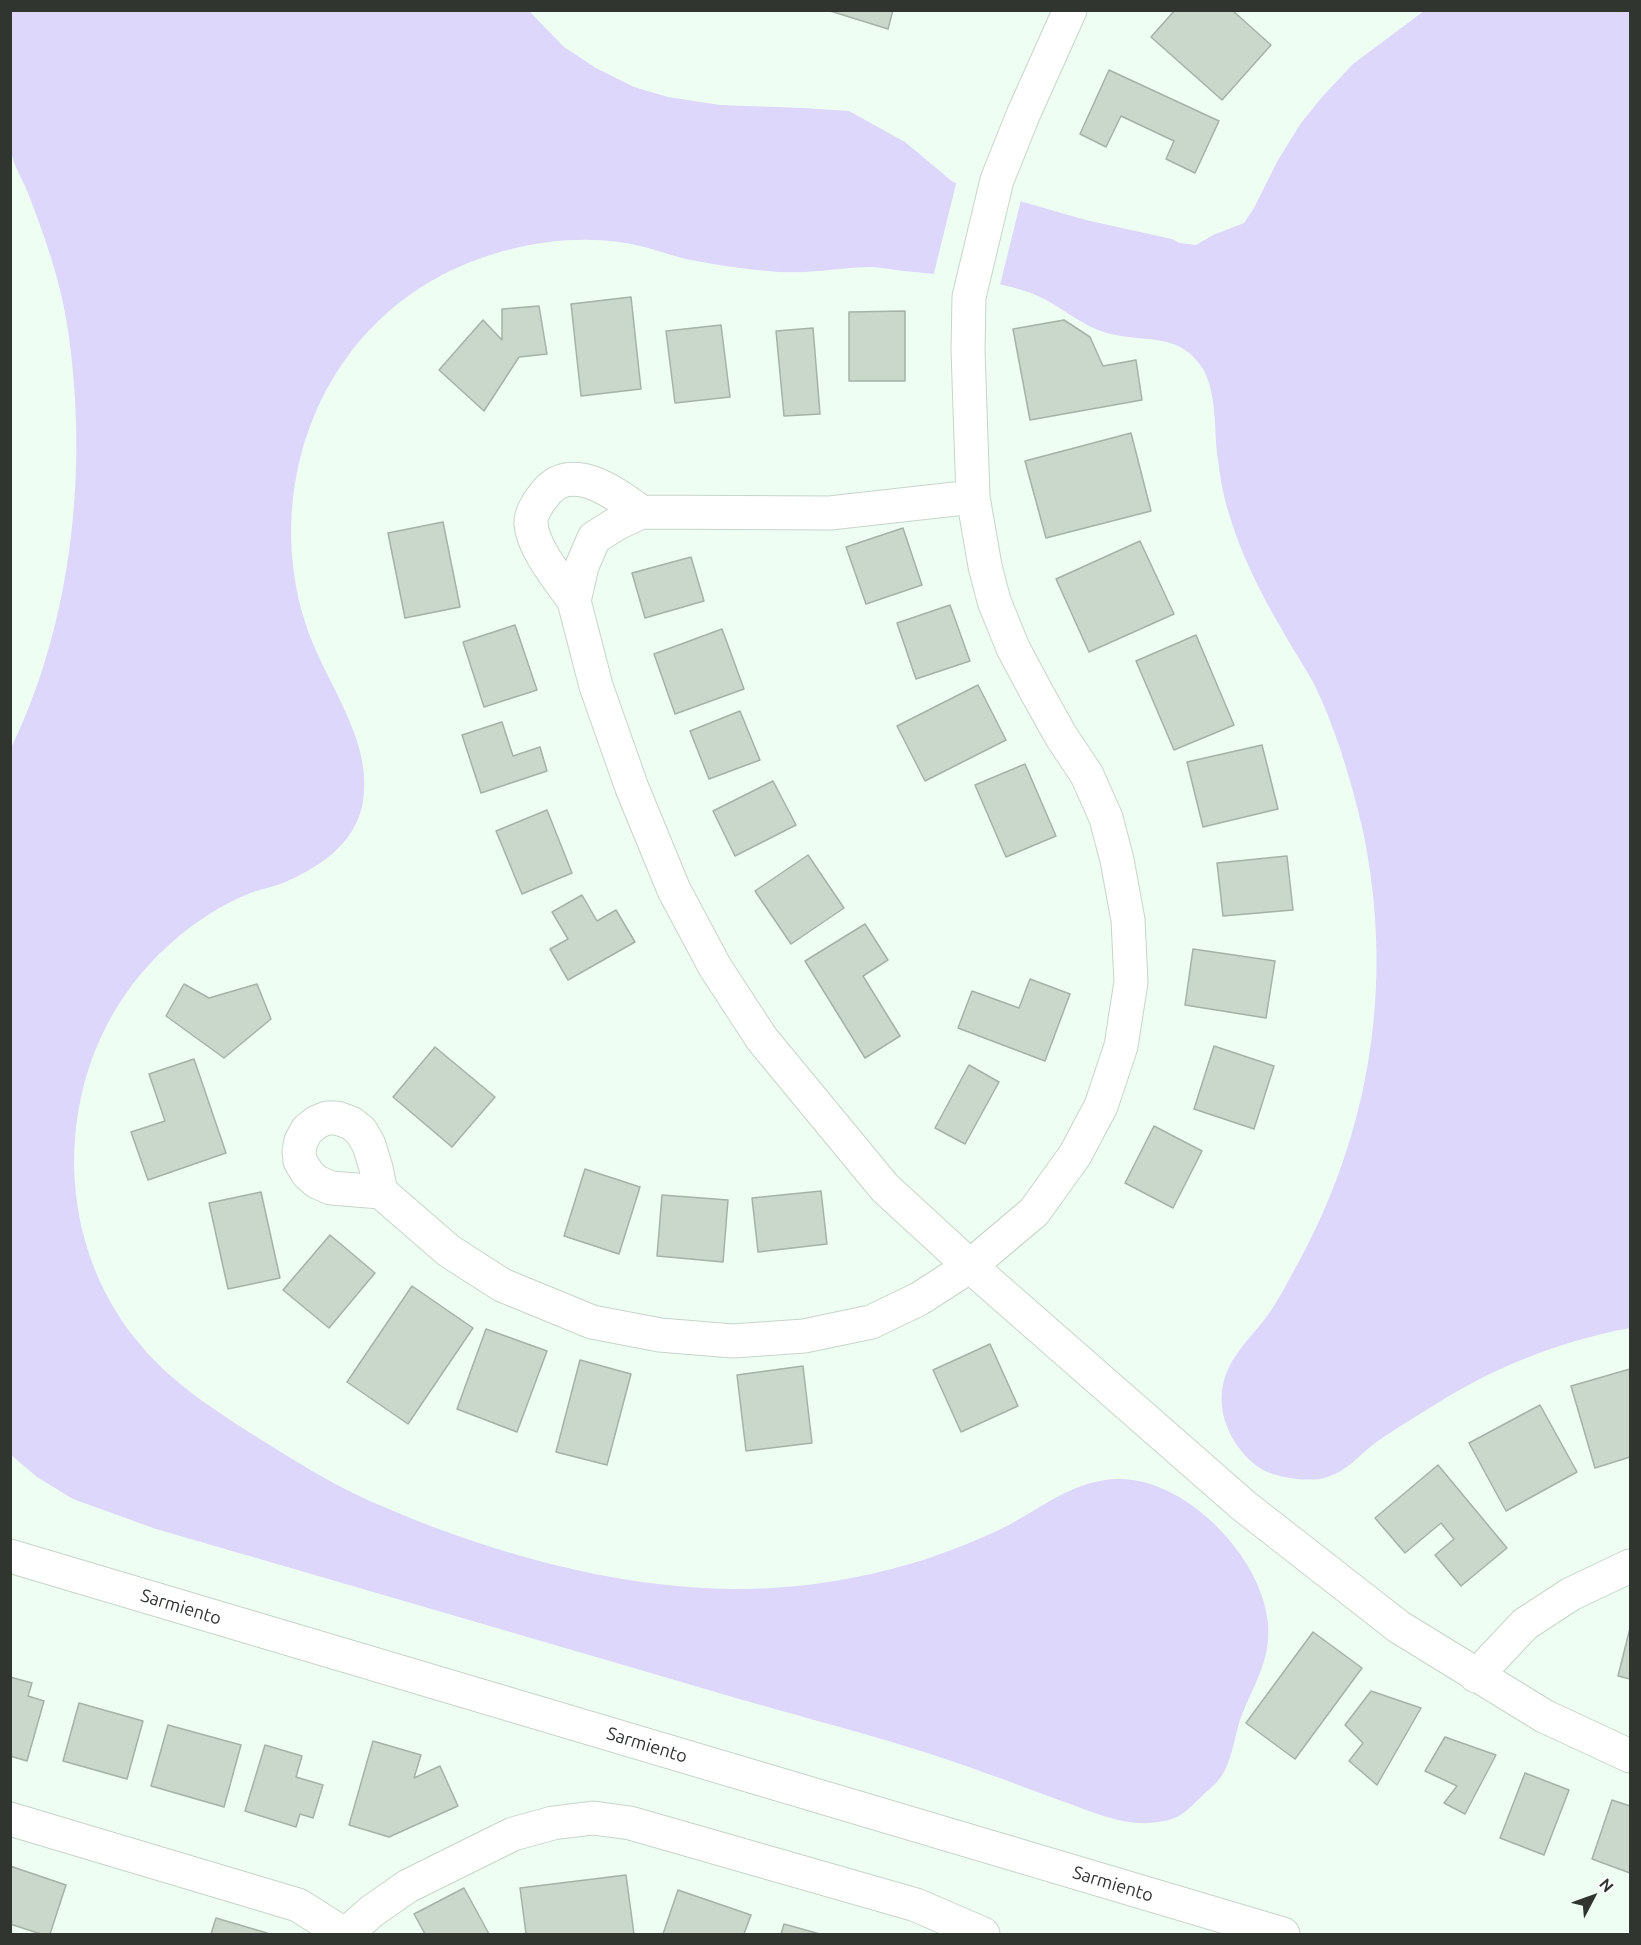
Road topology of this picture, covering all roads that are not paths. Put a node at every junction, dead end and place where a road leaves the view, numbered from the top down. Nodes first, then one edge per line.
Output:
1 (1070, 10) edge
2 (973, 497) junction
3 (641, 512) junction
4 (574, 601) junction
5 (381, 1192) dead end
6 (970, 1266) junction
7 (10, 1556) edge
8 (1630, 1566) edge
9 (1476, 1676) junction
10 (1630, 1756) edge
11 (10, 1820) edge
12 (345, 1935) edge
13 (983, 1935) edge
14 (1283, 1935) edge

1 - 2 street
2 - 3 street
2 - 6 street
3 - 4 street
3 - 4 street
4 - 6 street
5 - 6 street
6 - 9 street
7 - 14 street, Sarmiento
8 - 9 street
9 - 10 street
11 - 12 street
12 - 13 street

